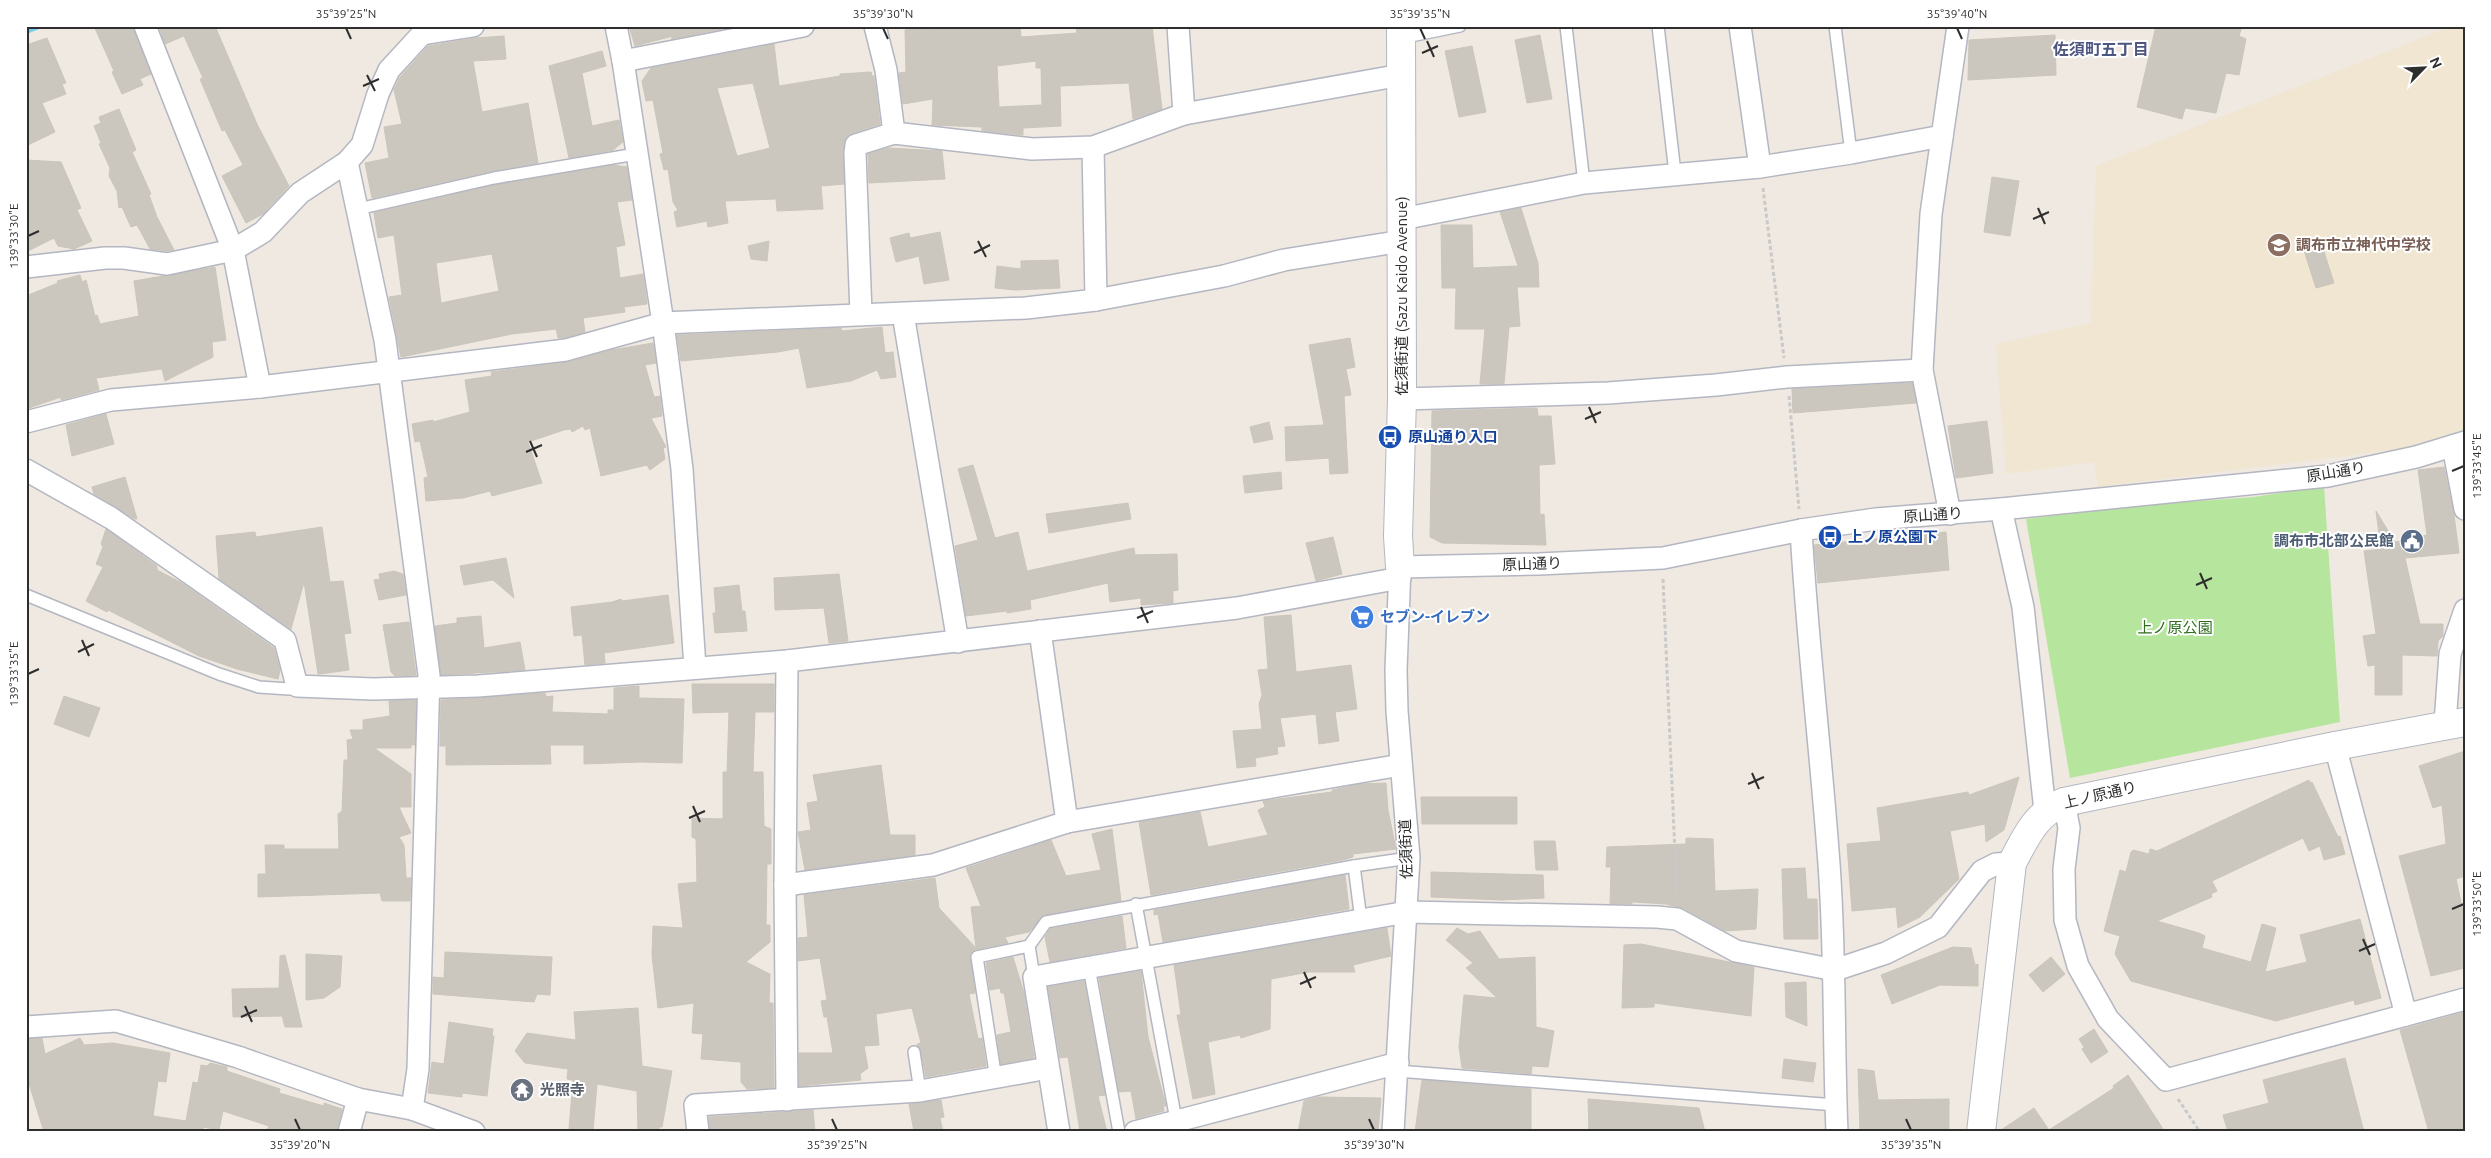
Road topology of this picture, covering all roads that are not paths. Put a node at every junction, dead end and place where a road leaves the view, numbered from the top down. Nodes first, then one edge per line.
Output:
1 (145, 26) edge
2 (473, 26) edge
3 (616, 26) edge
4 (803, 26) edge
5 (875, 26) edge
6 (1178, 26) edge
7 (1460, 26) edge
8 (1566, 26) edge
9 (1658, 26) edge
10 (1835, 26) edge
11 (1958, 26) edge
12 (1742, 27) edge
13 (1401, 32) edge
14 (623, 60) junction
15 (1401, 76) junction
16 (1184, 114) junction
17 (894, 133) junction
18 (1942, 136) junction
19 (1093, 147) junction
20 (1851, 153) junction
21 (636, 154) junction
22 (348, 162) junction
23 (1760, 167) junction
24 (1674, 173) junction
25 (1584, 183) junction
26 (358, 209) junction
27 (1402, 230) junction
28 (233, 250) junction
29 (26, 267) edge
30 (1096, 300) junction
31 (860, 314) junction
32 (903, 314) junction
33 (663, 323) junction
34 (1922, 370) junction
35 (388, 371) junction
36 (260, 387) junction
37 (1402, 399) junction
38 (26, 422) edge
39 (2459, 444) edge
40 (26, 470) edge
41 (2001, 509) junction
42 (2465, 509) edge
43 (1950, 514) junction
44 (1801, 530) junction
45 (1400, 572) junction
46 (26, 595) edge
47 (2465, 610) edge
48 (1040, 631) junction
49 (958, 642) junction
50 (787, 661) junction
51 (695, 668) junction
52 (297, 686) junction
53 (427, 688) junction
54 (2455, 723) edge
55 (2335, 746) junction
56 (1401, 765) junction
57 (2055, 807) junction
58 (1066, 822) junction
59 (1409, 858) junction
60 (2012, 863) junction
61 (1354, 866) junction
62 (785, 885) junction
63 (1136, 904) junction
64 (1407, 912) junction
65 (1361, 920) junction
66 (1029, 946) junction
67 (1147, 957) junction
68 (1089, 967) junction
69 (1835, 970) junction
70 (1034, 977) junction
71 (2465, 999) edge
72 (2406, 1015) junction
73 (26, 1027) edge
74 (914, 1052) dead end
75 (1397, 1067) junction
76 (1048, 1068) junction
77 (996, 1078) junction
78 (920, 1091) junction
79 (358, 1099) junction
80 (787, 1100) junction
81 (1836, 1105) junction
82 (412, 1110) junction
83 (1176, 1120) junction
84 (349, 1132) edge
85 (474, 1132) edge
86 (698, 1132) edge
87 (1059, 1132) edge
88 (1119, 1132) edge
89 (1135, 1132) edge
90 (1393, 1132) edge
91 (1837, 1132) edge
92 (1981, 1132) edge

1 - 28 street
2 - 22 street
3 - 14 street
4 - 14 street
5 - 17 street
6 - 16 street
7 - 13 lane
8 - 25 lane
9 - 24 lane
10 - 20 lane
11 - 18 street
12 - 23 street
13 - 15 street, 佐須街道 (Sazu Kaido Avenue)
14 - 21 street
15 - 16 street
15 - 27 street, 佐須街道 (Sazu Kaido Avenue)
16 - 19 street
17 - 19 street
17 - 31 street
18 - 20 street
18 - 34 street
19 - 30 street
20 - 23 street
21 - 26 lane
21 - 33 street
22 - 26 street
22 - 28 street
23 - 24 street
24 - 25 street
25 - 27 street
26 - 35 street
27 - 30 street
27 - 37 street, 佐須街道 (Sazu Kaido Avenue)
28 - 29 street
28 - 36 street
30 - 32 street
31 - 32 street
31 - 33 street
32 - 49 street
33 - 35 street
33 - 51 street
34 - 37 street
34 - 43 street
35 - 36 street
35 - 53 street
36 - 38 street
37 - 45 street, 佐須街道 (Sazu Kaido Avenue)
39 - 41 street, 原山通り
39 - 42 street
40 - 52 street
41 - 43 street, 原山通り
41 - 57 street
43 - 44 street, 原山通り
44 - 45 street, 原山通り
44 - 69 street
45 - 48 street, 原山通り
45 - 56 street, 佐須街道
46 - 52 lane
47 - 54 street
48 - 49 street, 原山通り
48 - 58 street
49 - 50 street, 原山通り
50 - 51 street, 原山通り
50 - 62 street
51 - 53 street, 原山通り
52 - 53 street, 原山通り
53 - 82 street
54 - 55 street, 上ノ原通り
55 - 57 street, 上ノ原通り
55 - 72 street
56 - 58 street
56 - 59 street, 佐須街道
57 - 60 street, 上ノ原通り
57 - 72 street
58 - 62 street
59 - 61 lane
59 - 64 street, 佐須街道
60 - 69 street
60 - 92 street, 上ノ原通り
61 - 63 lane
61 - 65 lane
62 - 80 street
63 - 66 lane
63 - 67 lane
64 - 65 street
64 - 69 street
64 - 75 street, 佐須街道
65 - 67 street
66 - 70 lane
66 - 77 lane
67 - 68 street
67 - 83 lane
68 - 70 street
68 - 88 lane
69 - 81 street
70 - 76 street
71 - 72 street
73 - 79 street
74 - 78 lane
75 - 81 lane
75 - 83 street
75 - 90 street, 佐須街道
76 - 77 street
76 - 87 street
77 - 78 street
78 - 80 street
79 - 82 street
79 - 84 street
80 - 86 street
81 - 91 street
82 - 85 street
83 - 89 street

